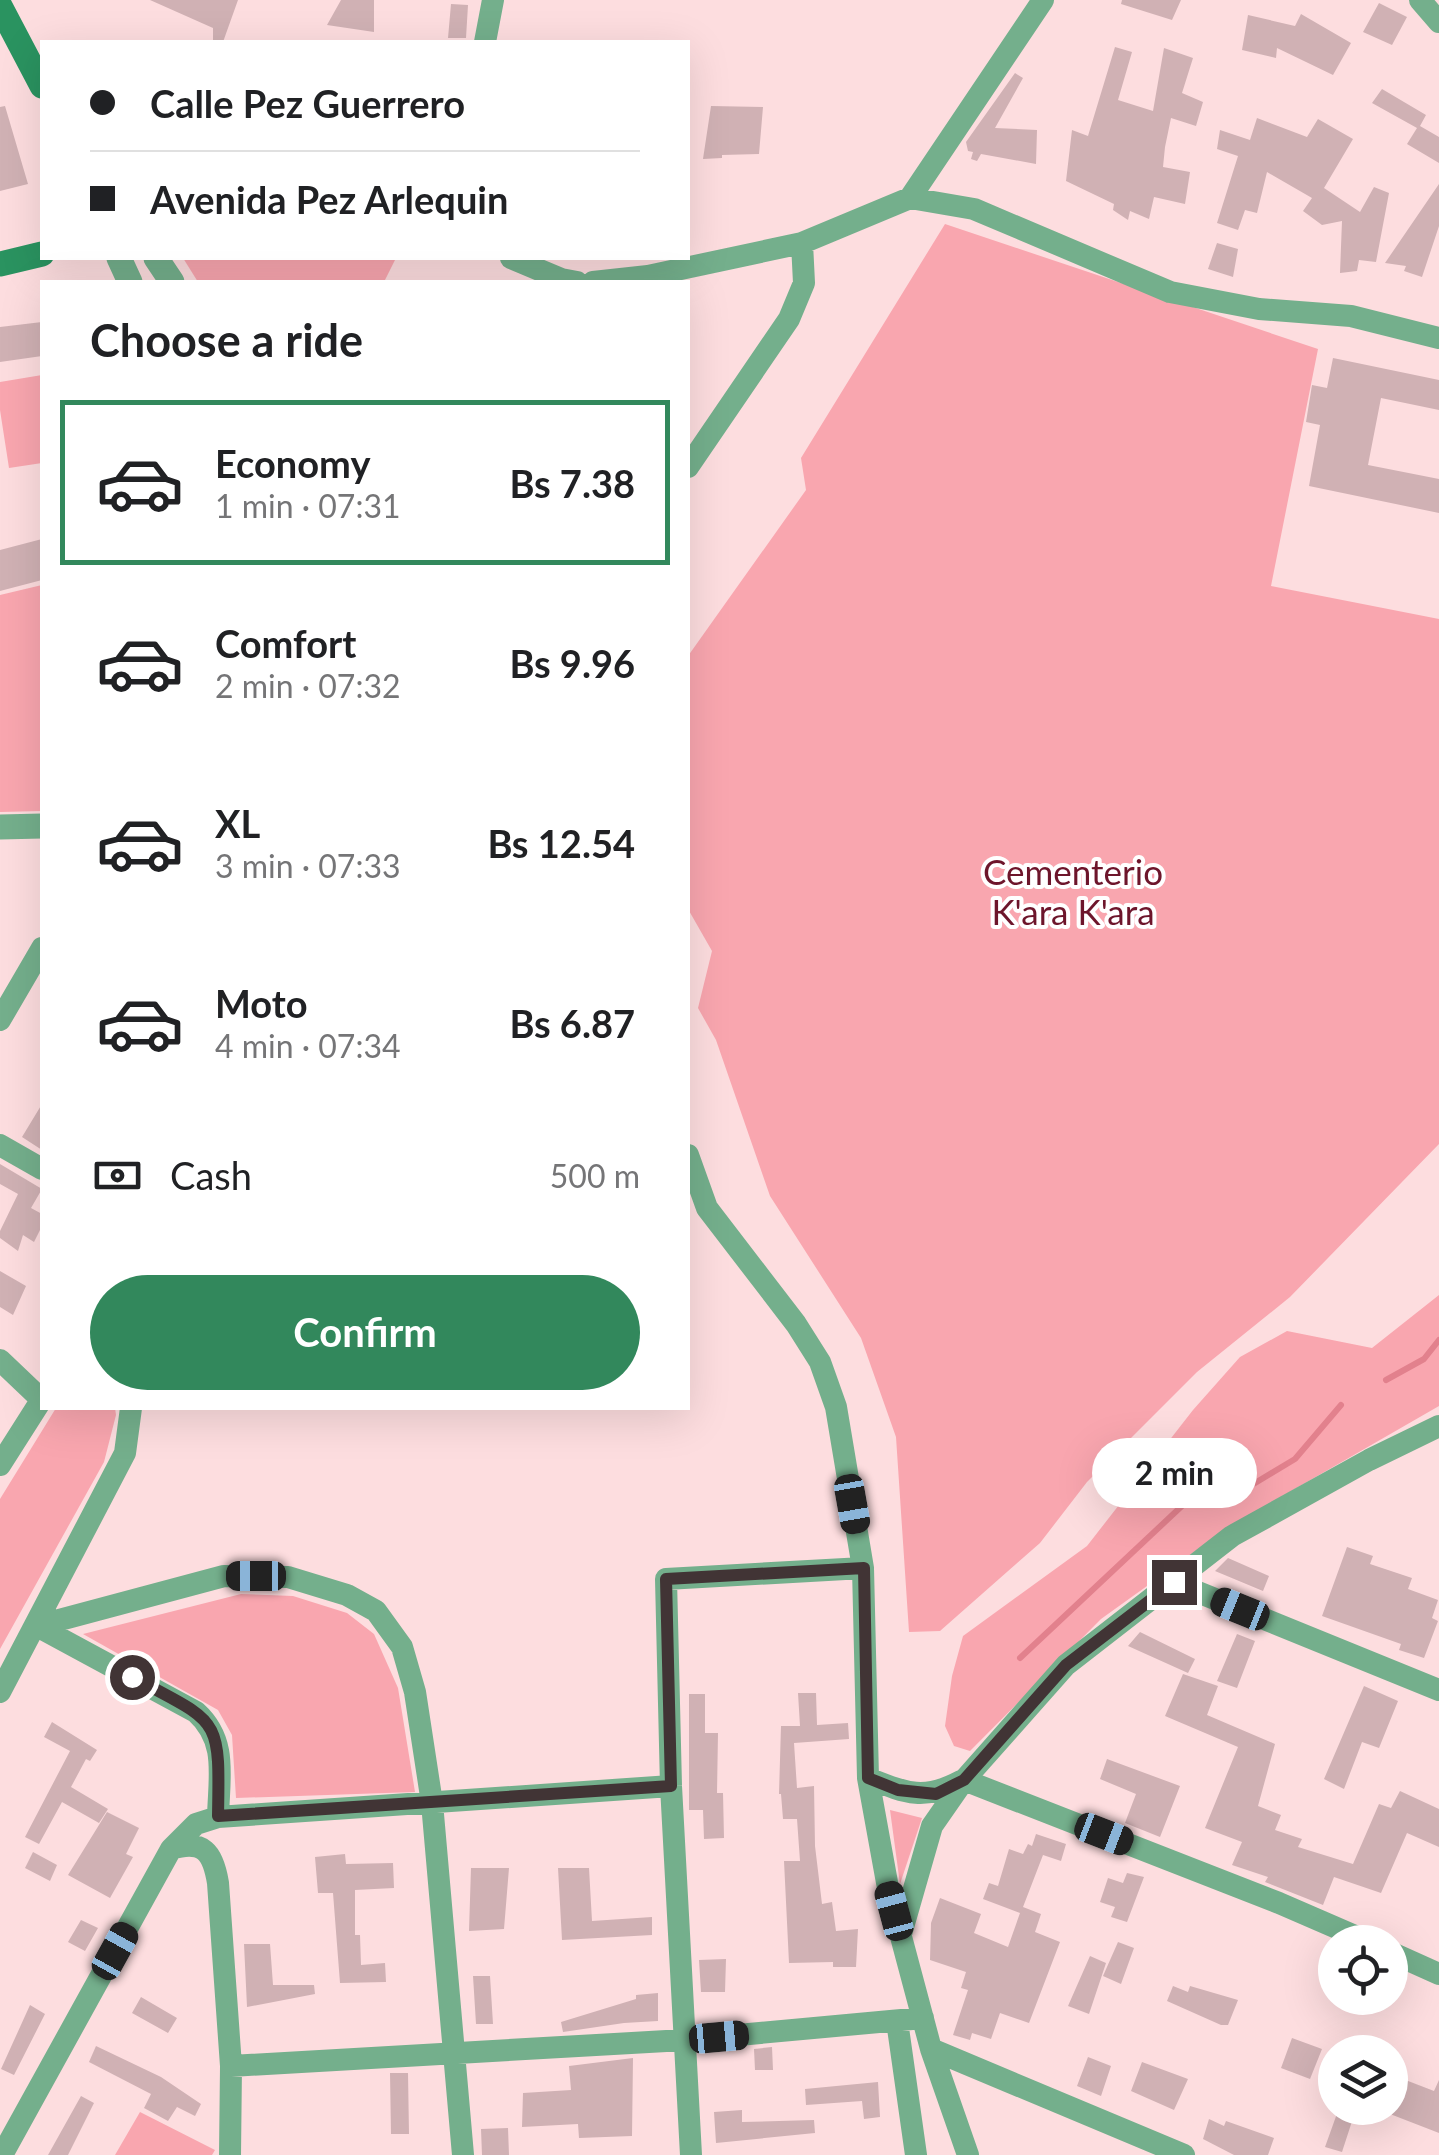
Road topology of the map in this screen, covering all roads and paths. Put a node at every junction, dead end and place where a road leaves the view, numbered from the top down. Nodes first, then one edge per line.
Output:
1 (492, 0) edge
2 (1042, 0) edge
3 (1420, 0) edge
4 (5, 6) edge
5 (1439, 22) edge
6 (485, 40) edge
7 (40, 82) edge
8 (910, 198) junction
9 (802, 243) junction
10 (40, 254) edge
11 (517, 260) edge
12 (0, 264) edge
13 (566, 280) edge
14 (611, 280) edge
15 (1439, 338) edge
16 (690, 464) edge
17 (40, 826) edge
18 (0, 827) edge
19 (40, 951) edge
20 (0, 1020) edge
21 (0, 1145) edge
22 (690, 1160) edge
23 (40, 1168) edge
24 (0, 1360) edge
25 (40, 1398) edge
26 (40, 1403) edge
27 (131, 1410) edge
28 (1439, 1426) edge
29 (0, 1465) edge
30 (864, 1568) junction
31 (1174, 1582) junction
32 (37, 1626) junction
33 (1439, 1690) edge
34 (0, 1692) edge
35 (868, 1778) junction
36 (964, 1780) junction
37 (671, 1786) junction
38 (432, 1803) junction
39 (218, 1816) junction
40 (179, 1846) junction
41 (1329, 1925) edge
42 (901, 1934) junction
43 (1408, 1960) edge
44 (1439, 1974) edge
45 (923, 2018) junction
46 (897, 2020) junction
47 (684, 2040) junction
48 (931, 2049) junction
49 (456, 2054) junction
50 (231, 2066) junction
51 (2, 2155) edge
52 (230, 2155) edge
53 (463, 2155) edge
54 (691, 2155) edge
55 (916, 2155) edge
56 (968, 2155) edge
57 (1184, 2155) edge

1 - 6 street
2 - 8 street
3 - 5 street
4 - 7 main road
8 - 9 street
8 - 15 street
9 - 14 street
9 - 16 street
10 - 12 main road
11 - 13 street
17 - 18 street
19 - 20 street
21 - 23 street
22 - 30 street
24 - 25 street
26 - 29 street
27 - 32 street
28 - 31 street
30 - 35 street
30 - 37 street
31 - 33 street
31 - 36 street
32 - 34 street
32 - 38 street
32 - 39 street
35 - 36 street
35 - 42 street
36 - 41 street
36 - 42 street
37 - 38 street
37 - 47 street
38 - 39 street
38 - 49 street
39 - 40 street
40 - 50 street
40 - 51 street
42 - 45 street
43 - 44 street
45 - 46 street
45 - 48 street
46 - 47 street
46 - 55 street
47 - 49 street
47 - 54 street
48 - 56 street
48 - 57 street
49 - 50 street
49 - 53 street
50 - 52 street

